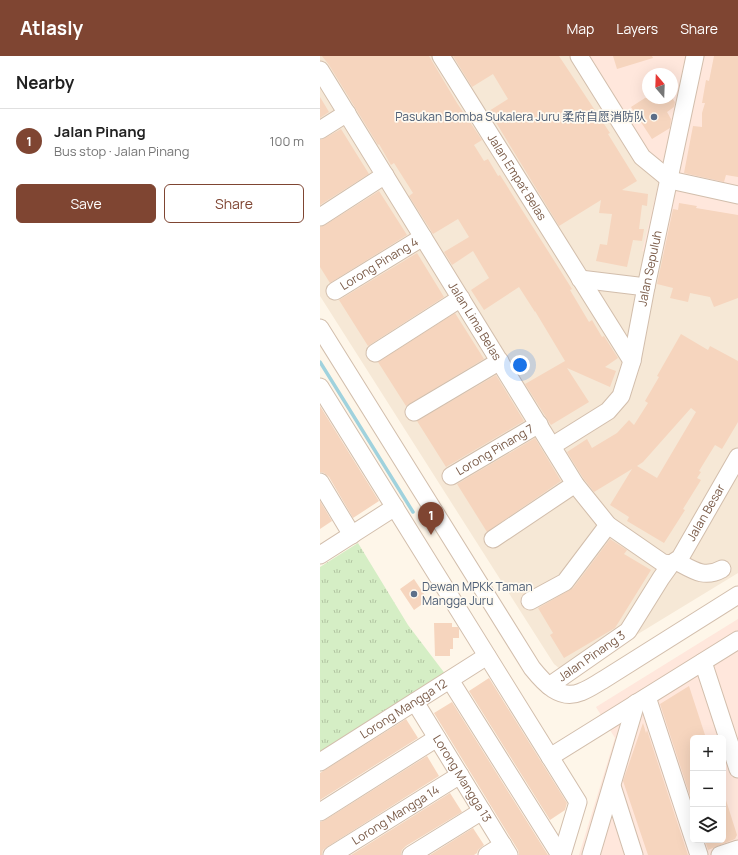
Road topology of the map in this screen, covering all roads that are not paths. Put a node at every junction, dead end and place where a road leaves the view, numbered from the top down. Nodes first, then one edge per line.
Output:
1 (441, 56) edge
2 (695, 56) edge
3 (587, 60) edge
4 (320, 70) edge
5 (347, 113) junction
6 (320, 130) edge
7 (385, 175) junction
8 (670, 180) junction
9 (738, 195) edge
10 (320, 217) edge
11 (423, 237) junction
12 (580, 279) junction
13 (646, 287) junction
14 (335, 291) dead end
15 (461, 298) junction
16 (320, 328) edge
17 (375, 353) dead end
18 (500, 361) junction
19 (632, 361) junction
20 (320, 387) edge
21 (414, 412) dead end
22 (539, 424) junction
23 (552, 446) junction
24 (738, 457) edge
25 (451, 476) dead end
26 (320, 482) edge
27 (575, 484) junction
28 (395, 507) junction
29 (608, 525) junction
30 (352, 534) junction
31 (493, 538) dead end
32 (320, 555) edge
33 (673, 563) junction
34 (722, 569) dead end
35 (738, 595) edge
36 (530, 601) dead end
37 (738, 640) edge
38 (487, 656) junction
39 (703, 662) junction
40 (450, 680) junction
41 (548, 686) junction
42 (642, 700) junction
43 (414, 702) junction
44 (606, 722) junction
45 (437, 738) junction
46 (624, 745) junction
47 (550, 757) junction
48 (320, 762) edge
49 (738, 769) edge
50 (460, 775) junction
51 (612, 786) junction
52 (482, 811) junction
53 (320, 812) edge
54 (690, 829) edge
55 (695, 843) edge
56 (738, 849) edge
57 (506, 850) edge
58 (332, 855) edge
59 (411, 855) edge
60 (487, 855) edge
61 (560, 855) edge
62 (591, 855) edge
63 (634, 855) edge
64 (699, 855) edge
65 (720, 855) edge

1 - 12 street, Jalan Empat Belas
2 - 8 street, Jalan Sepuluh
3 - 8 street
4 - 5 street, Jalan Lima Belas
5 - 6 street
5 - 7 street, Jalan Lima Belas
7 - 10 street
7 - 11 street, Jalan Lima Belas
8 - 9 street
8 - 13 street, Jalan Sepuluh
11 - 14 street, Lorong Pinang 4
11 - 15 street, Jalan Lima Belas
12 - 13 street
12 - 19 street, Jalan Empat Belas
13 - 19 street, Jalan Sepuluh
15 - 17 street
15 - 18 street, Jalan Lima Belas
16 - 41 street
18 - 21 street
18 - 22 street, Jalan Lima Belas
19 - 23 street, Jalan Sepuluh
20 - 28 street
22 - 23 street, Jalan Lima Belas
22 - 25 street, Lorong Pinang 7
23 - 27 street, Jalan Lima Belas
24 - 33 street, Jalan Besar
26 - 30 street
27 - 29 street, Jalan Lima Belas
27 - 31 street
28 - 30 street
28 - 38 street
29 - 33 street, Jalan Lima Belas
29 - 36 street
30 - 32 street
33 - 34 street, Jalan Lima Belas
33 - 41 street, Jalan Pinang 3
35 - 41 street
37 - 39 street
38 - 40 street, Lorong Mangga 12
38 - 47 street
39 - 42 street
39 - 49 street
40 - 43 street, Lorong Mangga 12
40 - 61 street
42 - 44 street
42 - 46 street
42 - 54 street
43 - 45 street, Lorong Mangga 13
43 - 48 street, Lorong Mangga 12
44 - 46 street
44 - 47 street
45 - 50 street, Lorong Mangga 13
45 - 53 street
46 - 51 street
47 - 61 street
50 - 52 street, Lorong Mangga 13
50 - 58 street, Lorong Mangga 14
51 - 62 street
51 - 63 street
52 - 57 street, Lorong Mangga 13
52 - 59 street
55 - 64 street
56 - 65 street
57 - 60 street

